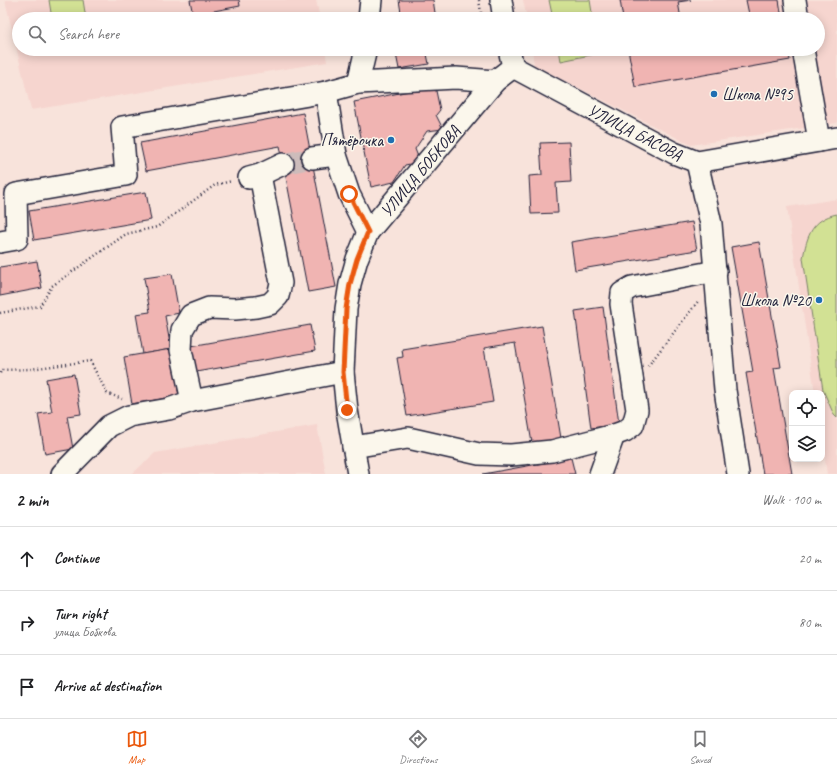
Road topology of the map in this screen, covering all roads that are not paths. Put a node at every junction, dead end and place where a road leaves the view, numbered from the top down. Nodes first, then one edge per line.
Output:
1 (370, 0) edge
2 (501, 0) edge
3 (795, 0) edge
4 (369, 12) edge
5 (503, 12) edge
6 (797, 12) edge
7 (364, 56) edge
8 (805, 56) edge
9 (511, 58) edge
10 (495, 81) junction
11 (358, 83) junction
12 (326, 92) junction
13 (828, 140) edge
14 (336, 155) junction
15 (312, 158) tunnel mouth
16 (696, 162) junction
17 (283, 164) tunnel mouth
18 (368, 232) junction
19 (0, 242) edge
20 (716, 274) junction
21 (343, 372) junction
22 (192, 401) junction
23 (614, 435) junction
24 (353, 447) junction
25 (62, 474) edge
26 (358, 474) edge
27 (600, 474) edge
28 (738, 474) edge

1 - 4 street
2 - 5 street
3 - 6 street
7 - 11 street
8 - 13 street
9 - 10 street, УЛИЦА БОБКОВА
9 - 16 street, УЛИЦА БАСОВА
10 - 11 street
10 - 18 street, УЛИЦА БОБКОВА
11 - 12 street
12 - 14 street
12 - 19 street
13 - 16 street, УЛИЦА БАСОВА
14 - 15 street
14 - 18 street
16 - 20 street
17 - 22 street
18 - 21 street, УЛИЦА БОБКОВА
20 - 23 street
20 - 28 street
21 - 22 street
21 - 24 street, УЛИЦА БОБКОВА
22 - 25 street
23 - 24 street
23 - 27 street
24 - 26 street, УЛИЦА БОБКОВА

